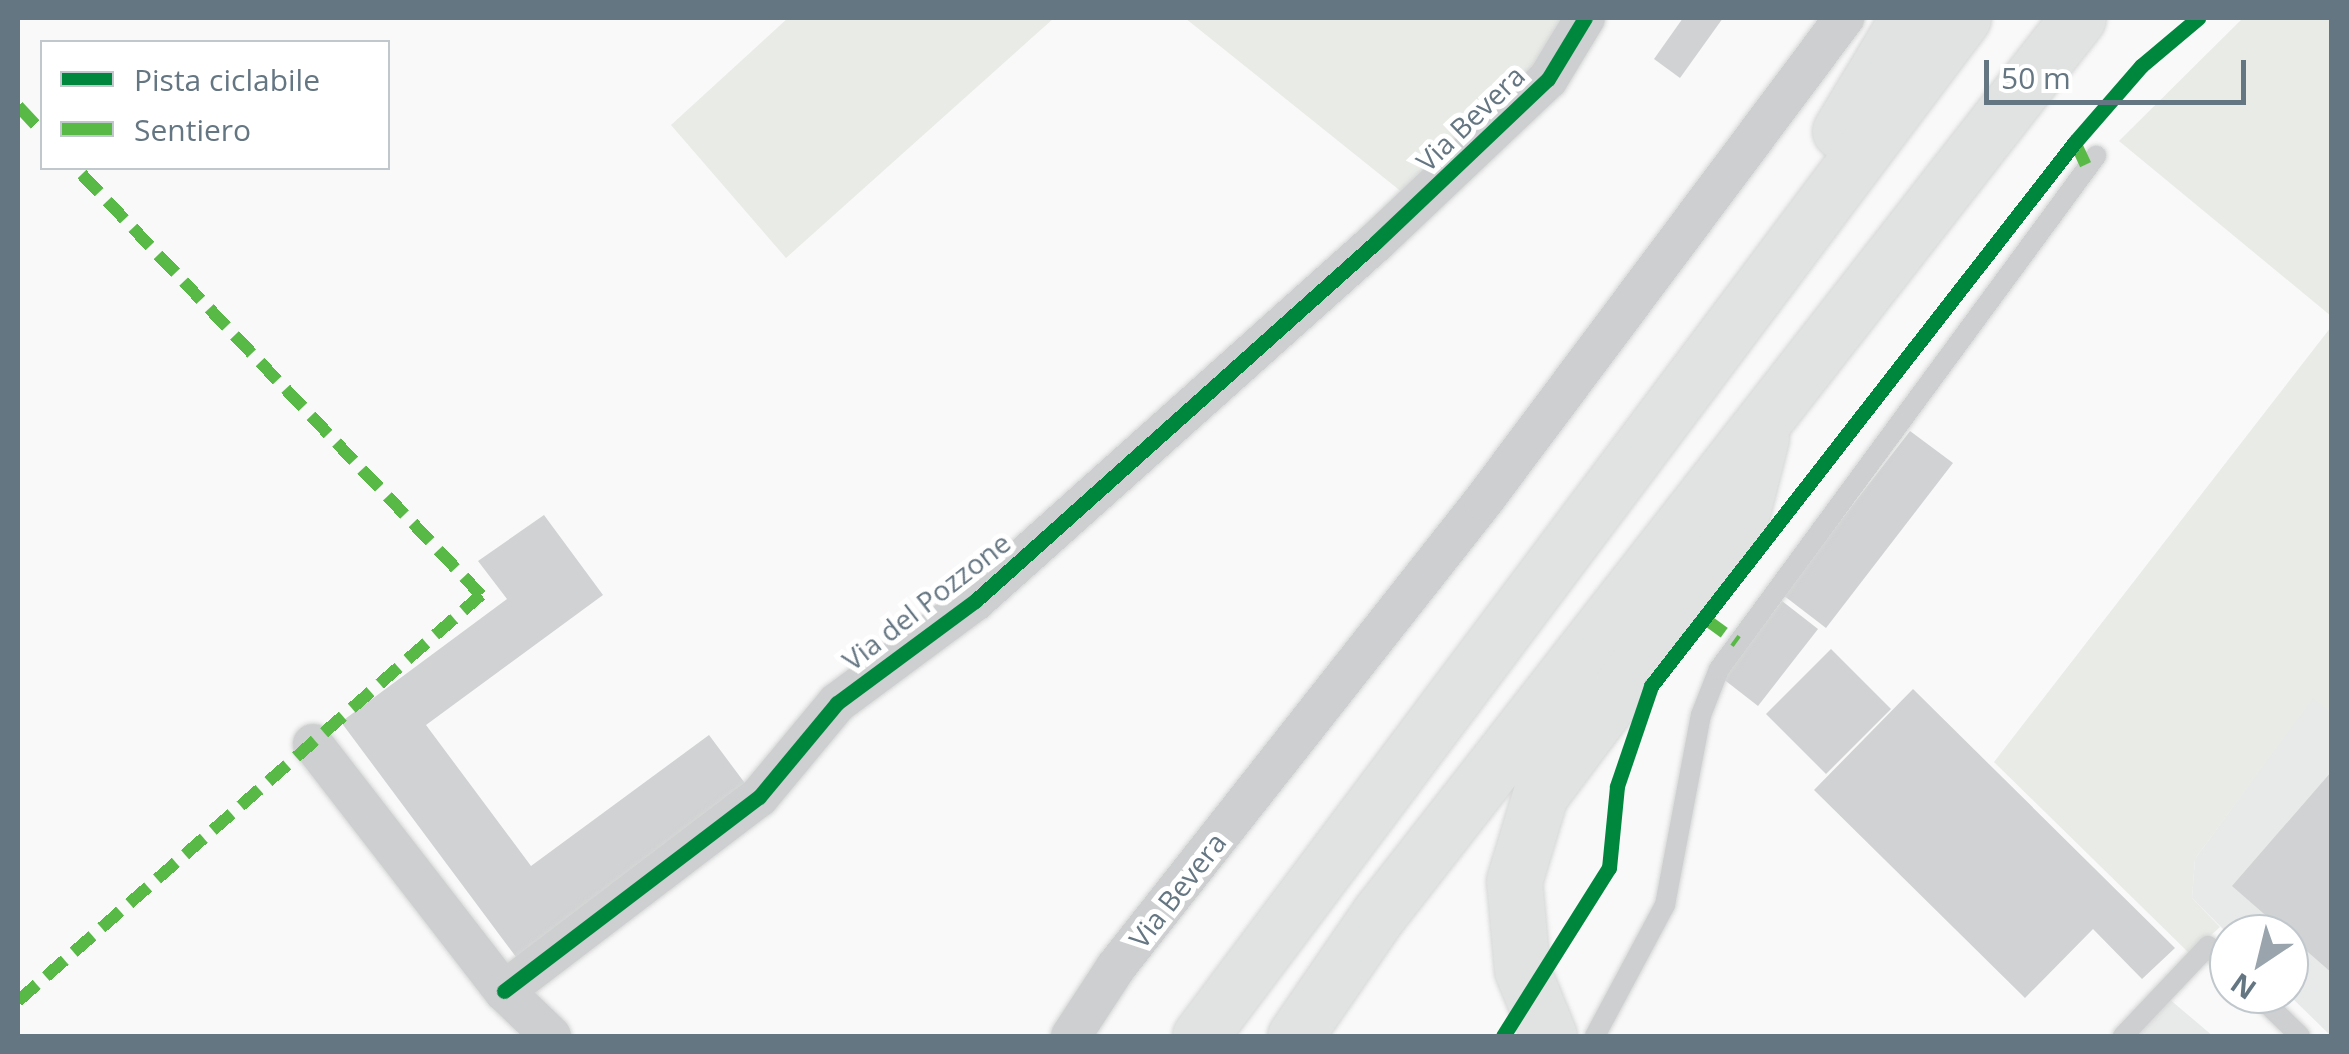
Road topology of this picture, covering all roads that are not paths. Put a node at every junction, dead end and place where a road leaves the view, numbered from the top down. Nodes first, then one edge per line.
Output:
1 (1585, 18) edge
2 (1908, 18) edge
3 (1963, 18) edge
4 (2078, 18) edge
5 (1829, 28) edge
6 (2096, 156) dead end
7 (1376, 243) joint
8 (1722, 341) junction
9 (1767, 414) junction
10 (312, 744) dead end
11 (2209, 947) edge
12 (504, 991) junction
13 (2277, 1014) edge
14 (551, 1036) edge
15 (1071, 1036) edge
16 (1200, 1036) edge
17 (1296, 1036) edge
18 (1549, 1036) edge
19 (1594, 1036) edge
20 (2122, 1036) edge
21 (2300, 1036) edge

1 - 7 street, Via Bevera
2 - 8 highway
3 - 8 highway
4 - 9 highway
5 - 15 street, Via Bevera
6 - 19 lane
7 - 12 street, Via del Pozzone
8 - 16 highway
9 - 17 highway
9 - 18 highway
10 - 12 street
11 - 20 lane
12 - 14 street
13 - 21 lane

